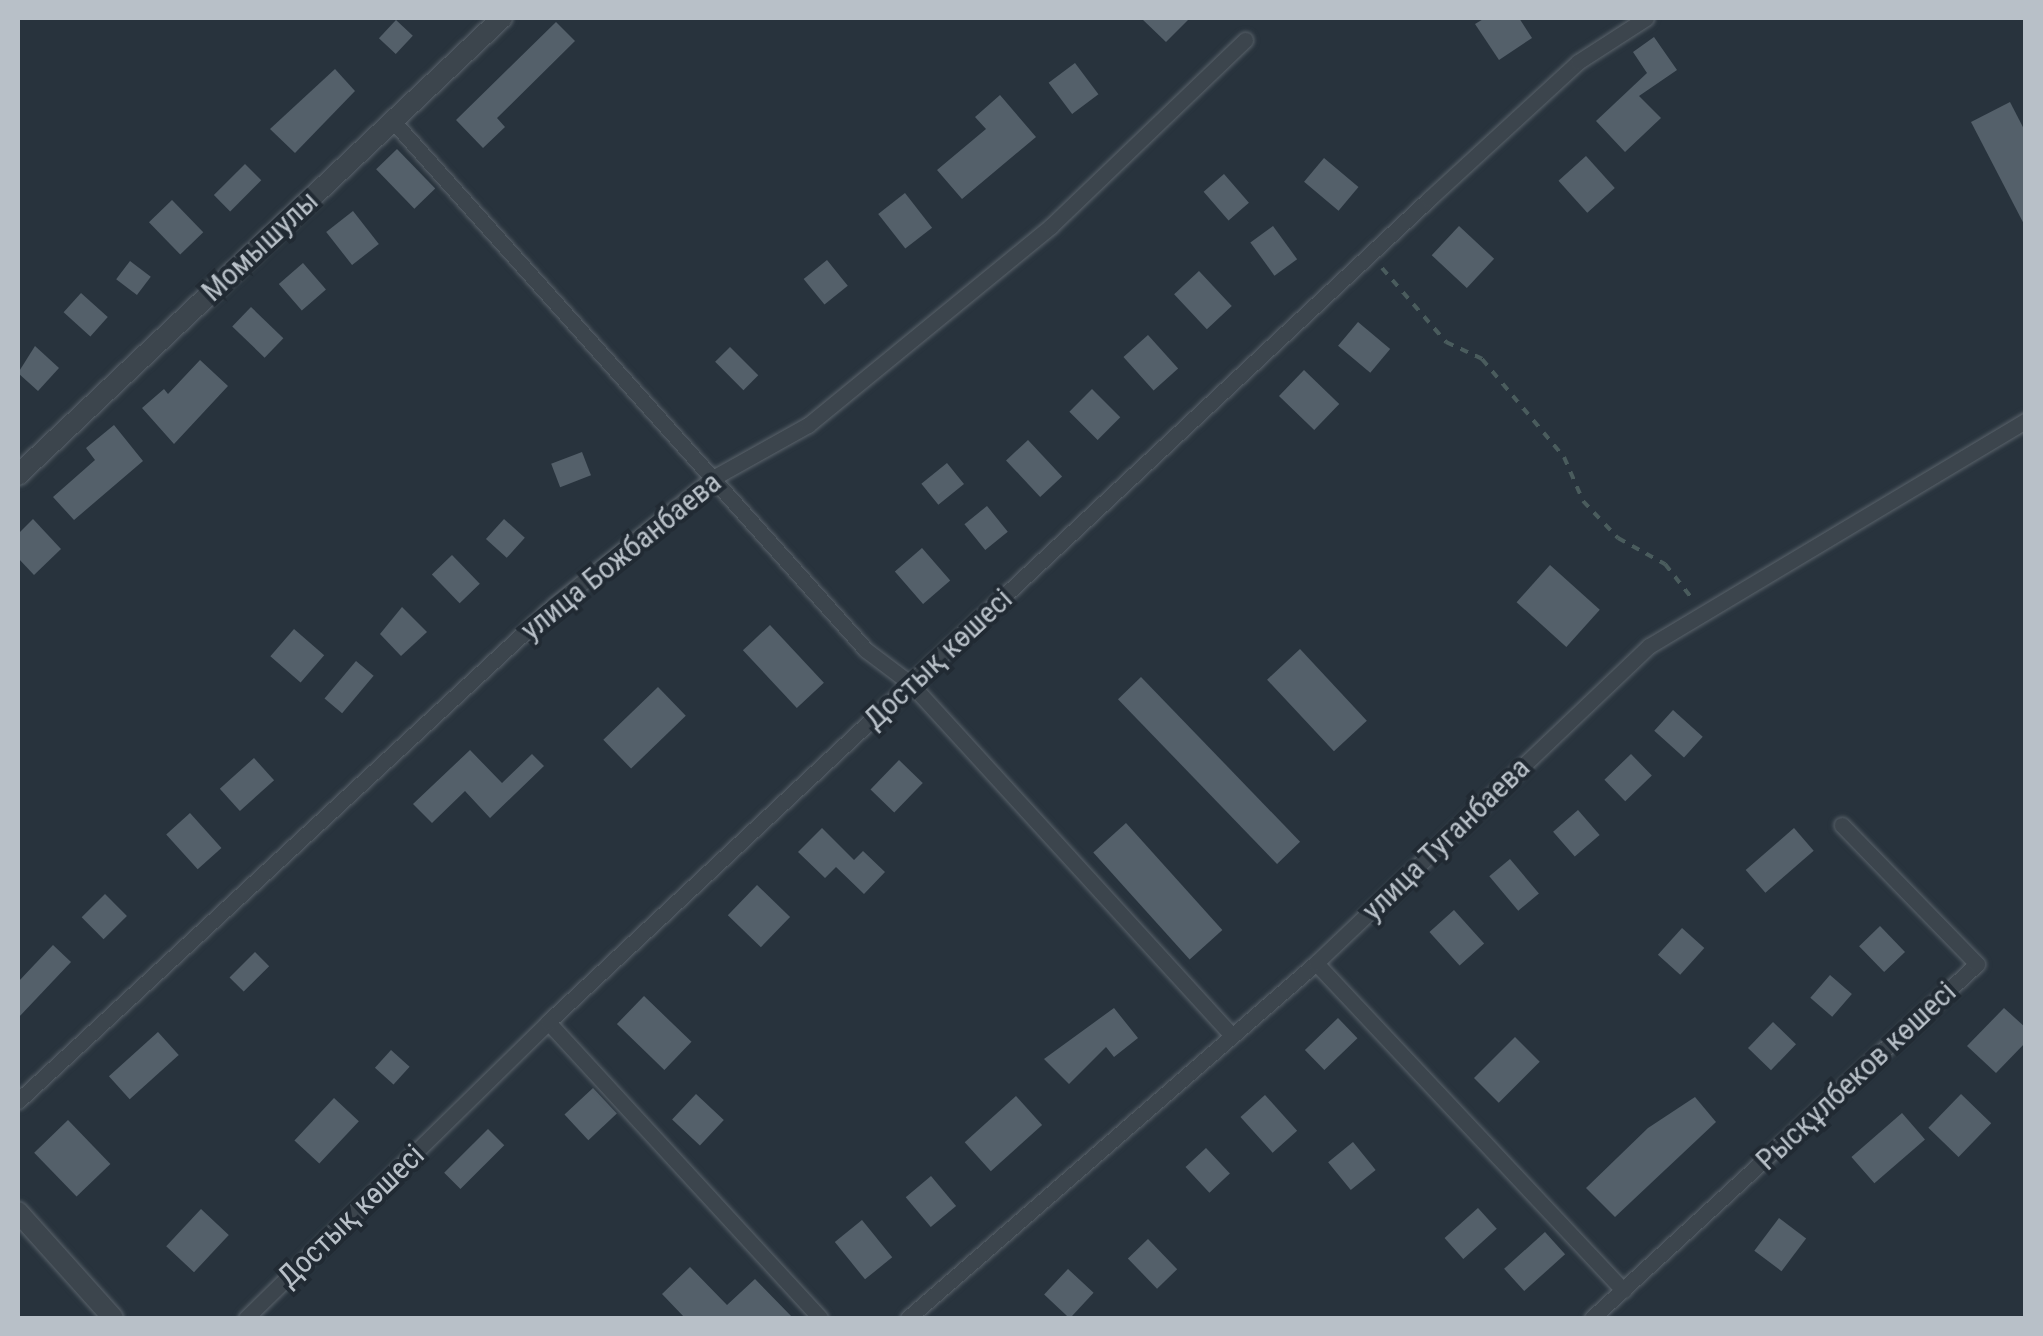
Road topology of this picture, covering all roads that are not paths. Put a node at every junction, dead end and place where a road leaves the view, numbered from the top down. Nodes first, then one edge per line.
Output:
1 (502, 18) edge
2 (1646, 18) edge
3 (1246, 40) dead end
4 (392, 120) junction
5 (2026, 420) edge
6 (18, 474) edge
7 (712, 478) junction
8 (911, 684) junction
9 (1842, 825) dead end
10 (1316, 963) junction
11 (548, 1022) junction
12 (1232, 1036) junction
13 (18, 1101) edge
14 (18, 1212) edge
15 (1623, 1290) junction
16 (113, 1318) edge
17 (246, 1318) edge
18 (820, 1318) edge
19 (908, 1318) edge
20 (1592, 1318) edge

1 - 4 street, Момышулы
2 - 8 street, Достық көшесі
3 - 7 street, улица Божбанбаева
4 - 6 street, Момышулы
4 - 7 street
5 - 10 street, улица Туганбаева
7 - 8 street
7 - 13 street, улица Божбанбаева
8 - 11 street, Достық көшесі
8 - 12 street
9 - 15 street, Рысқұлбеков көшесі
10 - 12 street, улица Туганбаева
10 - 15 street
11 - 17 street, Достық көшесі
11 - 18 street
12 - 19 street, улица Туганбаева
14 - 16 street
15 - 20 street, Рысқұлбеков көшесі

